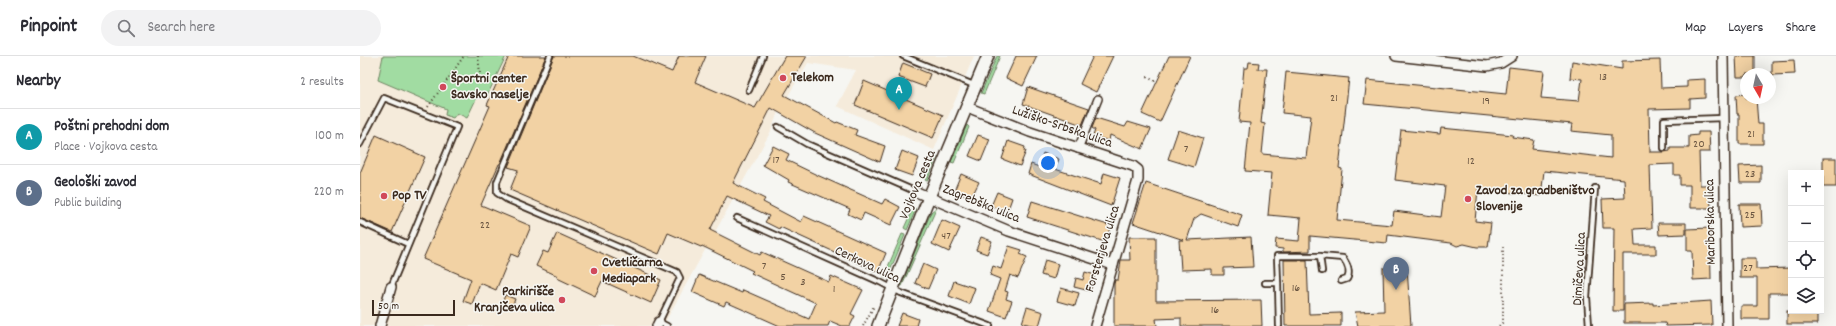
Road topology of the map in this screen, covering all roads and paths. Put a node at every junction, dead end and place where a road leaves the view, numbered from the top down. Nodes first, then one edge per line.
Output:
1 (464, 56) edge
2 (478, 56) edge
3 (550, 56) edge
4 (763, 56) edge
5 (903, 56) edge
6 (988, 56) edge
7 (1396, 56) edge
8 (1512, 56) edge
9 (1723, 56) edge
10 (480, 74) dead end
11 (1147, 77) dead end
12 (1157, 82) dead end
13 (976, 86) junction
14 (749, 90) dead end
15 (1098, 99) dead end
16 (967, 107) junction
17 (425, 114) junction
18 (1724, 118) junction
19 (778, 127) dead end
20 (360, 144) edge
21 (1664, 148) dead end
22 (1078, 149) junction
23 (1138, 180) joint
24 (1595, 188) dead end
25 (924, 195) junction
26 (737, 218) dead end
27 (360, 222) edge
28 (408, 244) junction
29 (1503, 246) dead end
30 (1320, 256) junction
31 (1113, 265) junction
32 (1322, 271) dead end
33 (1341, 281) dead end
34 (1265, 283) dead end
35 (1278, 283) junction
36 (391, 287) joint
37 (892, 288) junction
38 (872, 308) dead end
39 (661, 325) edge
40 (380, 326) edge
41 (863, 326) edge
42 (878, 326) edge
43 (990, 326) edge
44 (1095, 326) edge
45 (1279, 326) edge
46 (1499, 326) edge
47 (1589, 326) edge
48 (1727, 326) edge

1 - 17 path
2 - 10 path
3 - 39 lane
4 - 14 lane
5 - 13 lane
6 - 13 street, Vojkova cesta
7 - 8 street
9 - 18 street, Mariborska ulica
11 - 12 path
13 - 16 street, Vojkova cesta
15 - 22 street
16 - 22 street, Lužiško-Srbska ulica
16 - 25 street, Vojkova cesta
17 - 20 lane
17 - 28 lane
18 - 21 lane
18 - 48 street, Mariborska ulica
19 - 25 lane, Zagrebška ulica
22 - 23 street, Lužiško-Srbska ulica
23 - 31 street, Forsterjeva ulica
24 - 47 lane, Dimičeva ulica
25 - 31 street, Zagrebška ulica
25 - 37 street, Vojkova cesta
26 - 37 lane, Cerkova ulica
27 - 28 lane
28 - 36 lane
29 - 46 path
30 - 32 lane
30 - 33 lane
30 - 35 lane
31 - 44 street, Forsterjeva ulica
34 - 35 lane
35 - 45 lane
36 - 40 street
37 - 42 street, Vojkova cesta
37 - 43 lane, Cerkova ulica
38 - 41 path

